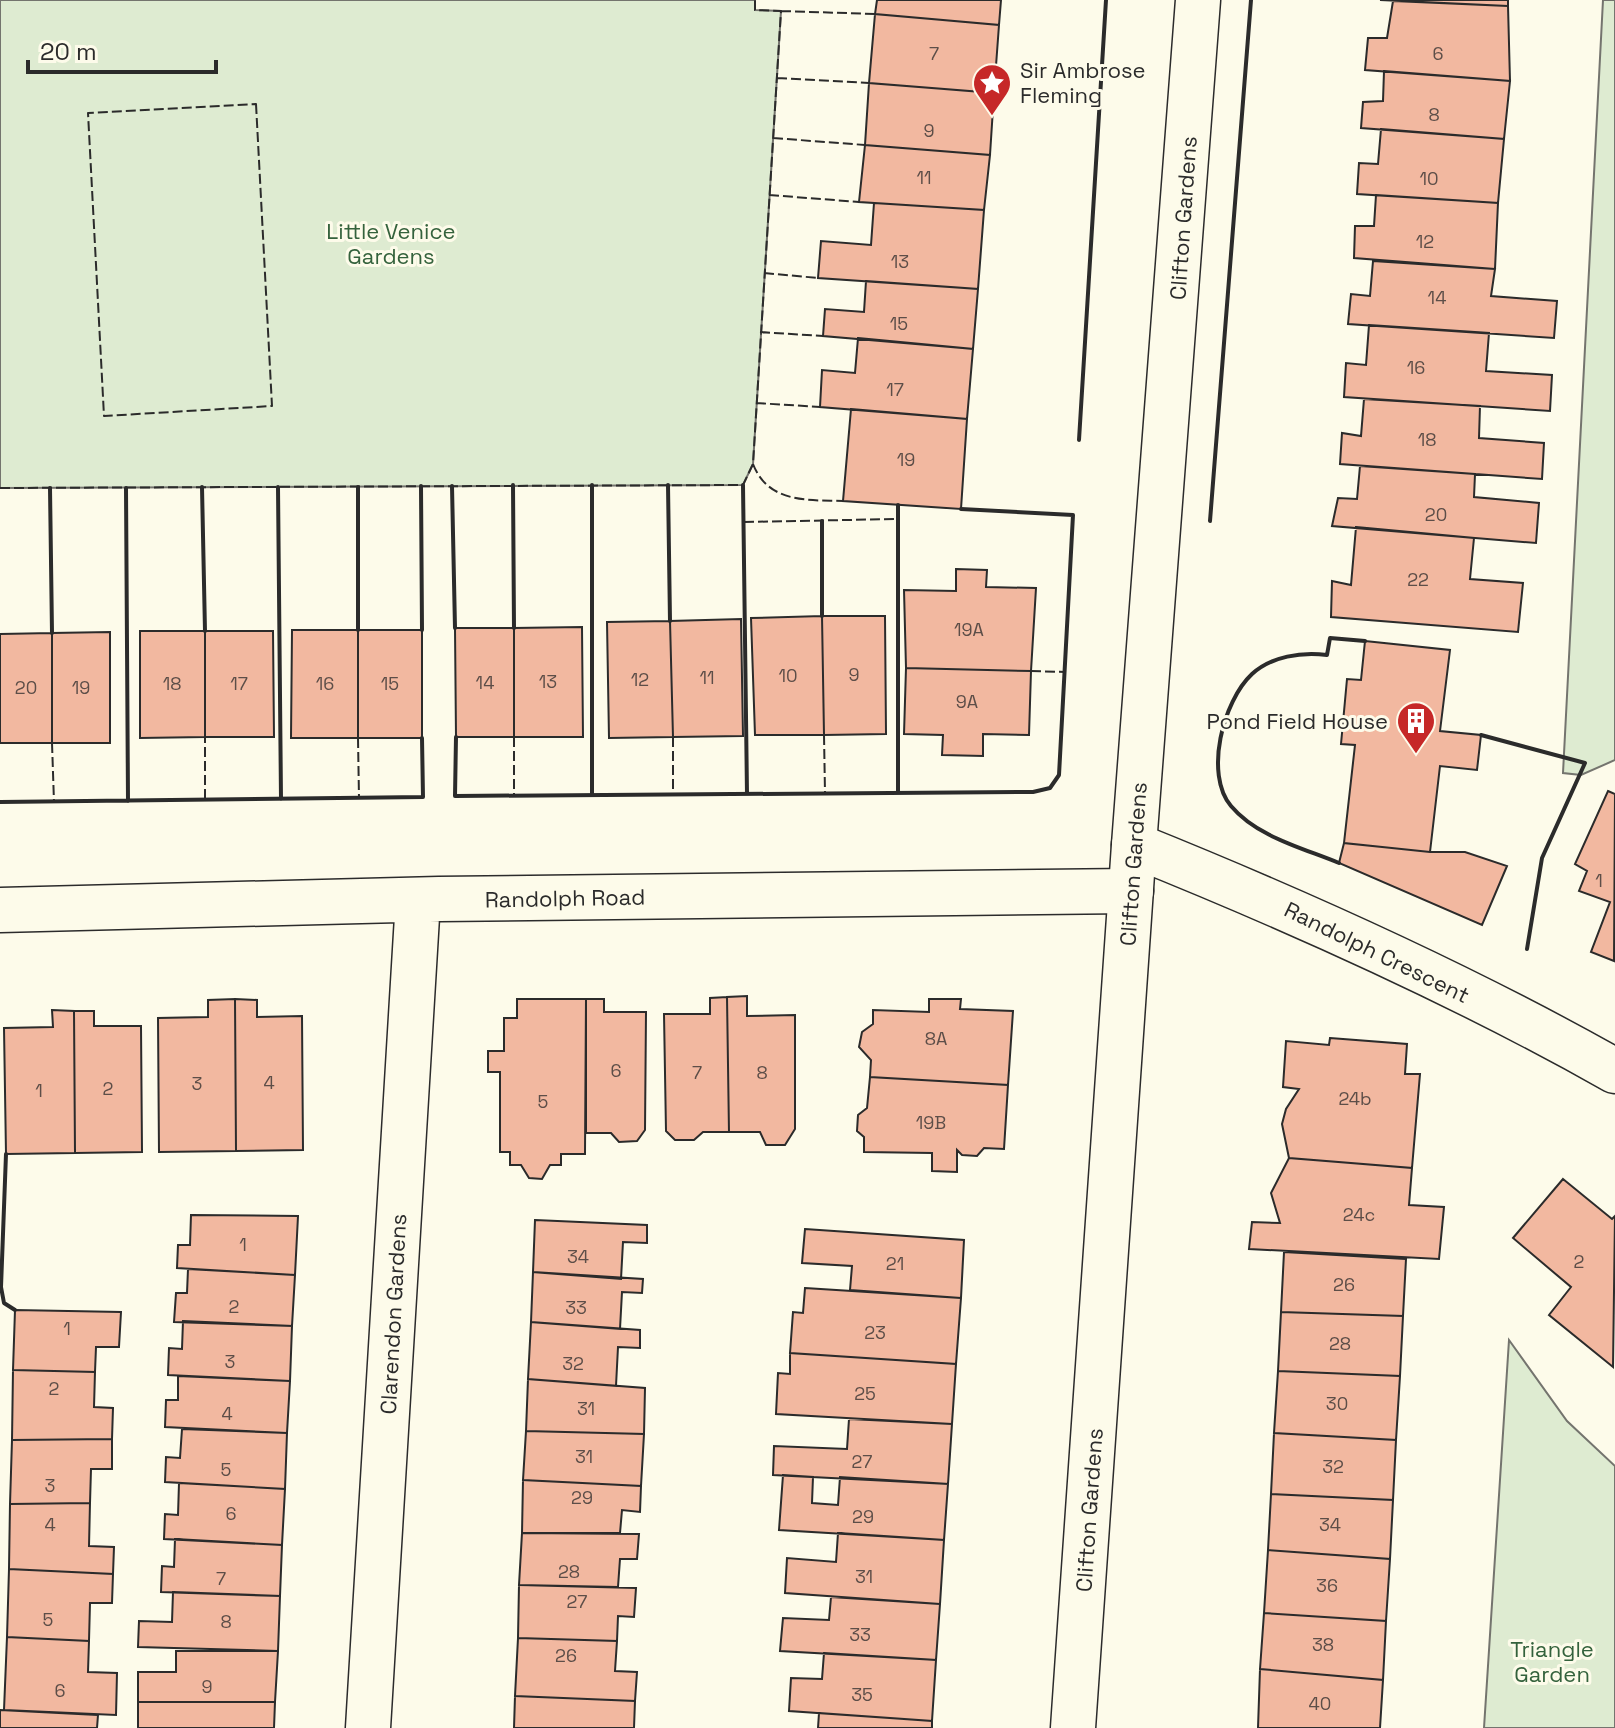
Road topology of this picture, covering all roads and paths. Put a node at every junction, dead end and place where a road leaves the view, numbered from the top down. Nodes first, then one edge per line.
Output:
1 (1198, 0) edge
2 (1134, 845) junction
3 (1131, 891) junction
4 (418, 900) junction
5 (0, 910) edge
6 (1615, 1071) edge
7 (368, 1728) edge
8 (1073, 1728) edge

1 - 2 street, Clifton Gardens
2 - 3 street, Clifton Gardens
2 - 6 street, Randolph Crescent
3 - 4 street, Randolph Road
3 - 8 street, Clifton Gardens
4 - 5 street, Randolph Road
4 - 7 street, Clarendon Gardens

